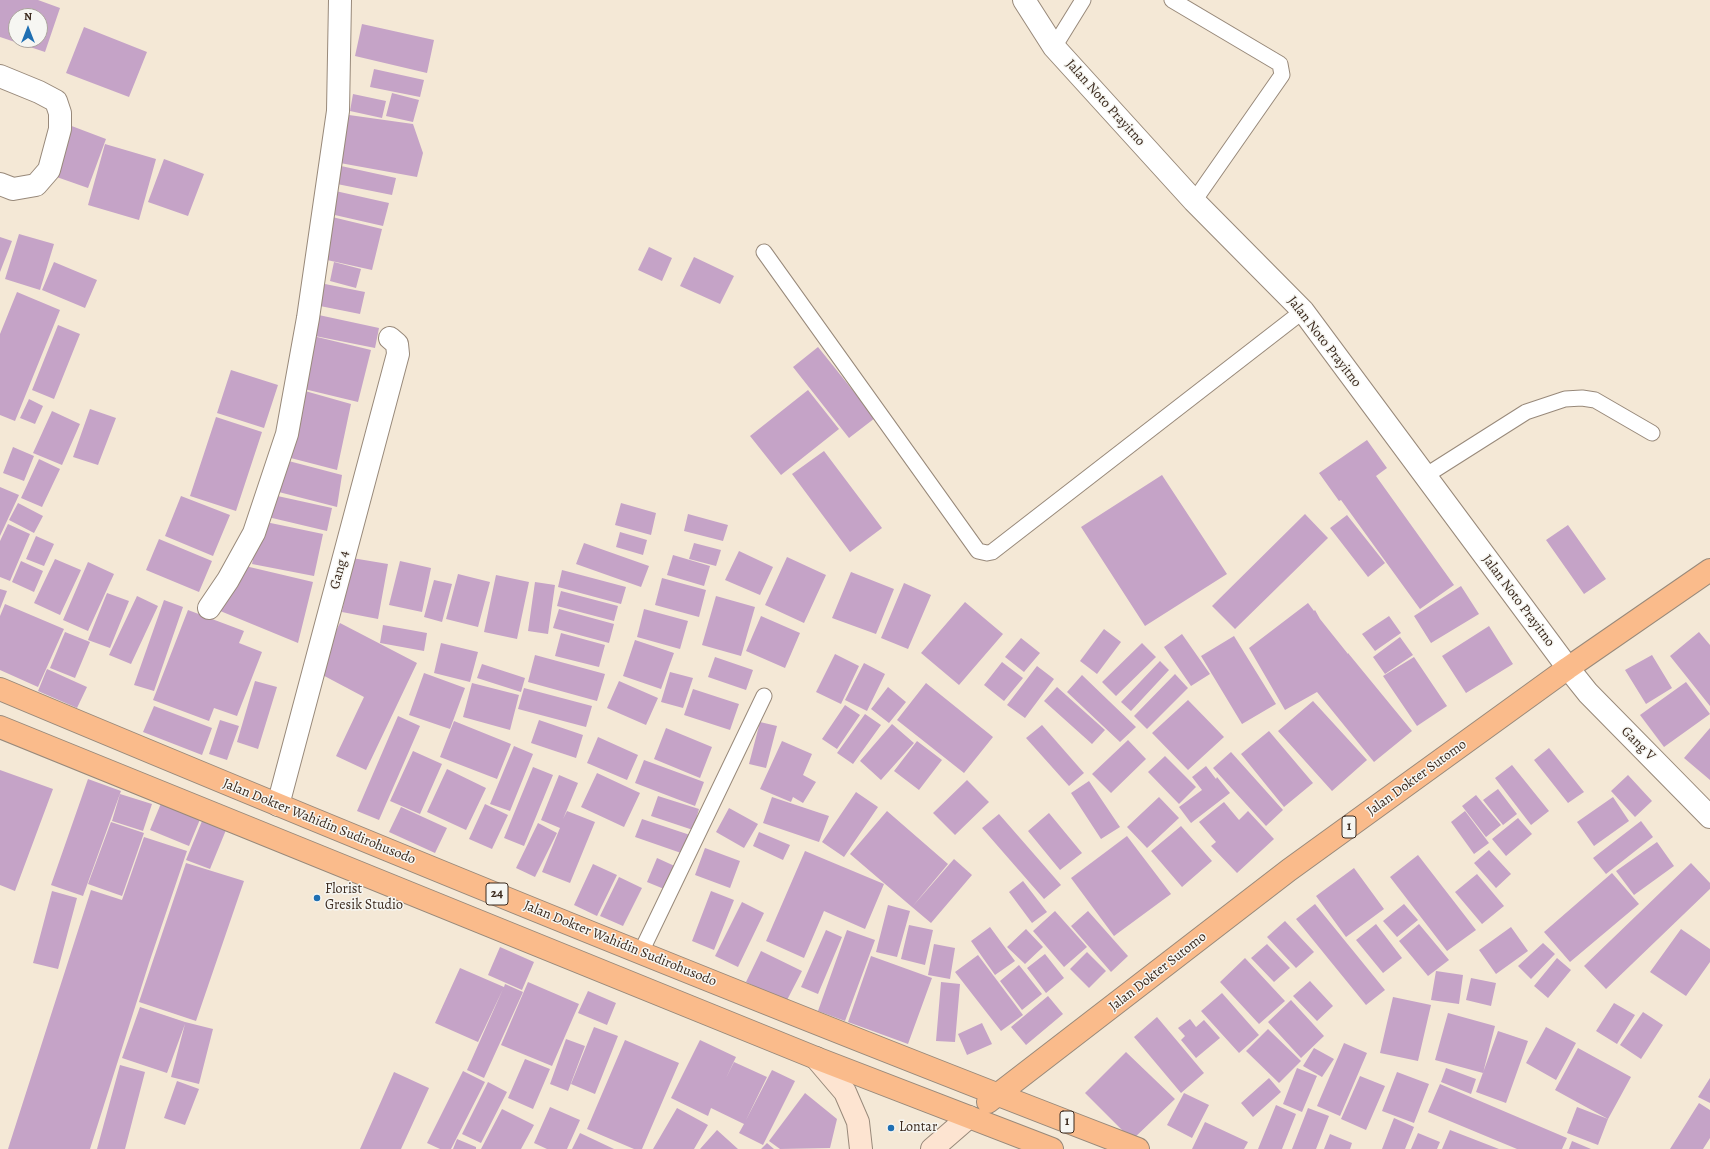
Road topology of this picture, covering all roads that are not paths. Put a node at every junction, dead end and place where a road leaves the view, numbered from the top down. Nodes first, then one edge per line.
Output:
1 (340, 0) edge
2 (1024, 0) edge
3 (1083, 0) edge
4 (1172, 0) edge
5 (1054, 47) junction
6 (0, 76) edge
7 (0, 184) edge
8 (1194, 201) junction
9 (764, 252) dead end
10 (1304, 311) junction
11 (390, 338) dead end
12 (1652, 433) dead end
13 (1425, 476) junction
14 (1710, 570) edge
15 (209, 608) dead end
16 (1568, 668) junction
17 (0, 689) edge
18 (764, 696) dead end
19 (0, 727) edge
20 (278, 805) junction
21 (1710, 817) edge
22 (641, 952) junction
23 (816, 1058) junction
24 (996, 1094) junction
25 (969, 1117) junction
26 (861, 1149) edge
27 (932, 1149) edge
28 (1052, 1149) edge
29 (1138, 1149) edge

1 - 15 street
2 - 5 street, Jalan Noto Prayitno
3 - 5 lane
4 - 8 lane
5 - 8 street, Jalan Noto Prayitno
6 - 7 street
8 - 10 street, Jalan Noto Prayitno
9 - 10 lane
10 - 13 street, Jalan Noto Prayitno
11 - 20 street, Gang 4
12 - 13 lane
13 - 16 street, Jalan Noto Prayitno
14 - 16 highway, Jalan Dokter Sutomo / 1
16 - 21 street, Gang V
16 - 24 highway, Jalan Dokter Sutomo / 1
17 - 20 highway, Jalan Dokter Wahidin Sudirohusodo / 24
18 - 22 lane
19 - 23 highway, 24
20 - 22 highway, Jalan Dokter Wahidin Sudirohusodo / 24
22 - 24 highway, Jalan Dokter Wahidin Sudirohusodo / 24
23 - 25 highway, 24
23 - 26 main road
24 - 25 highway, 1
24 - 29 highway, 1
25 - 27 main road
25 - 28 highway, 1

